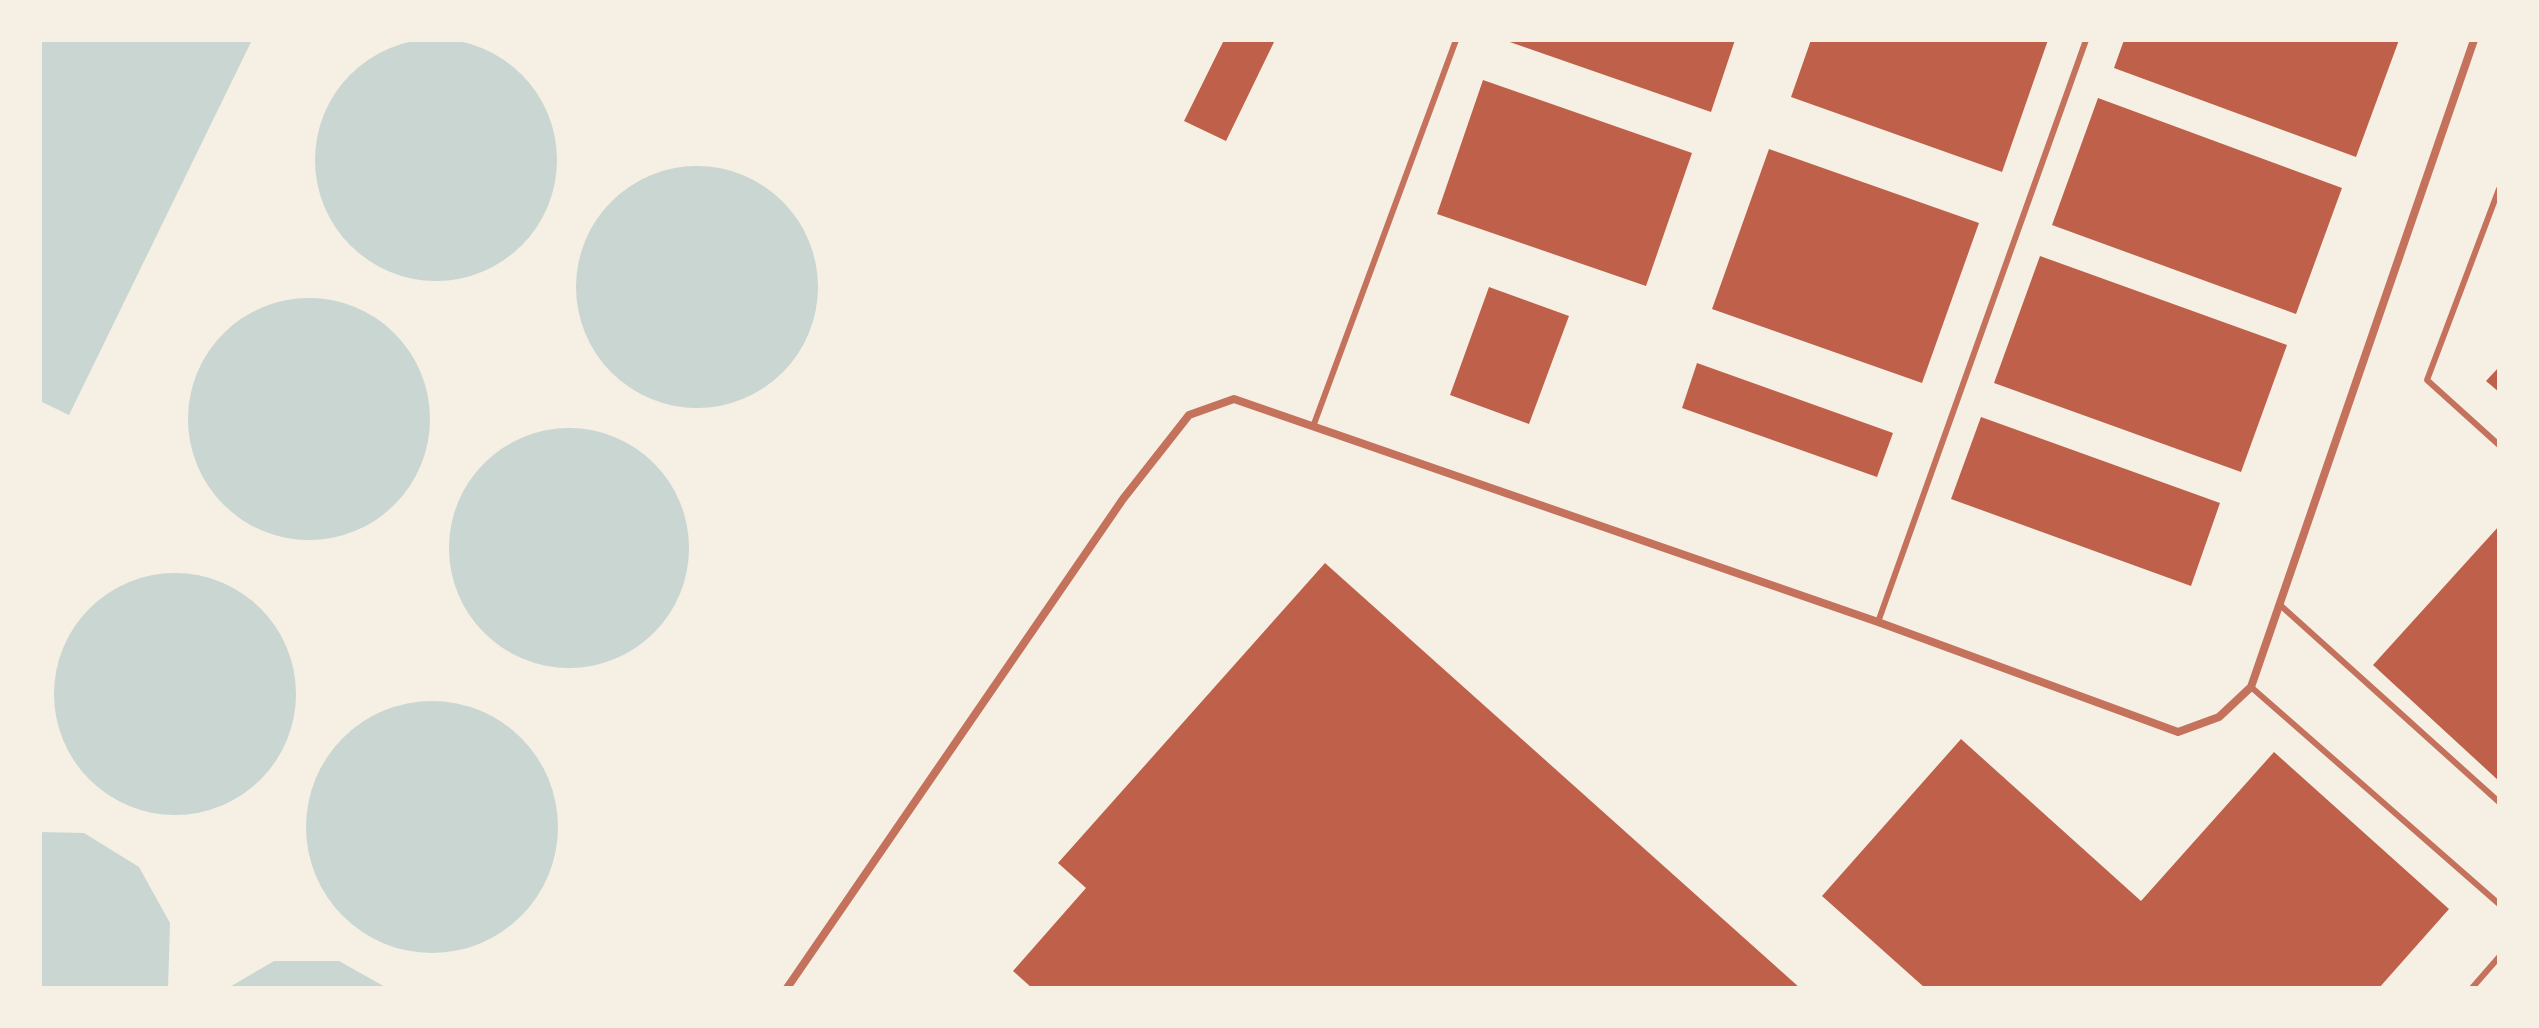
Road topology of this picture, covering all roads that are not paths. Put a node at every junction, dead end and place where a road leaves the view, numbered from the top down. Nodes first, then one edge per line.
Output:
1 (1456, 40) edge
2 (2086, 40) edge
3 (2474, 40) edge
4 (2499, 189) edge
5 (1314, 424) junction
6 (2499, 445) edge
7 (2279, 604) junction
8 (1878, 622) junction
9 (2251, 687) junction
10 (2499, 802) edge
11 (2499, 904) edge
12 (2499, 957) edge
13 (787, 988) edge
14 (2472, 988) edge

1 - 5 lane
2 - 8 lane
3 - 7 street
4 - 6 lane
5 - 8 street
5 - 13 street
7 - 9 street
7 - 10 lane
8 - 9 street
9 - 11 lane
12 - 14 lane

